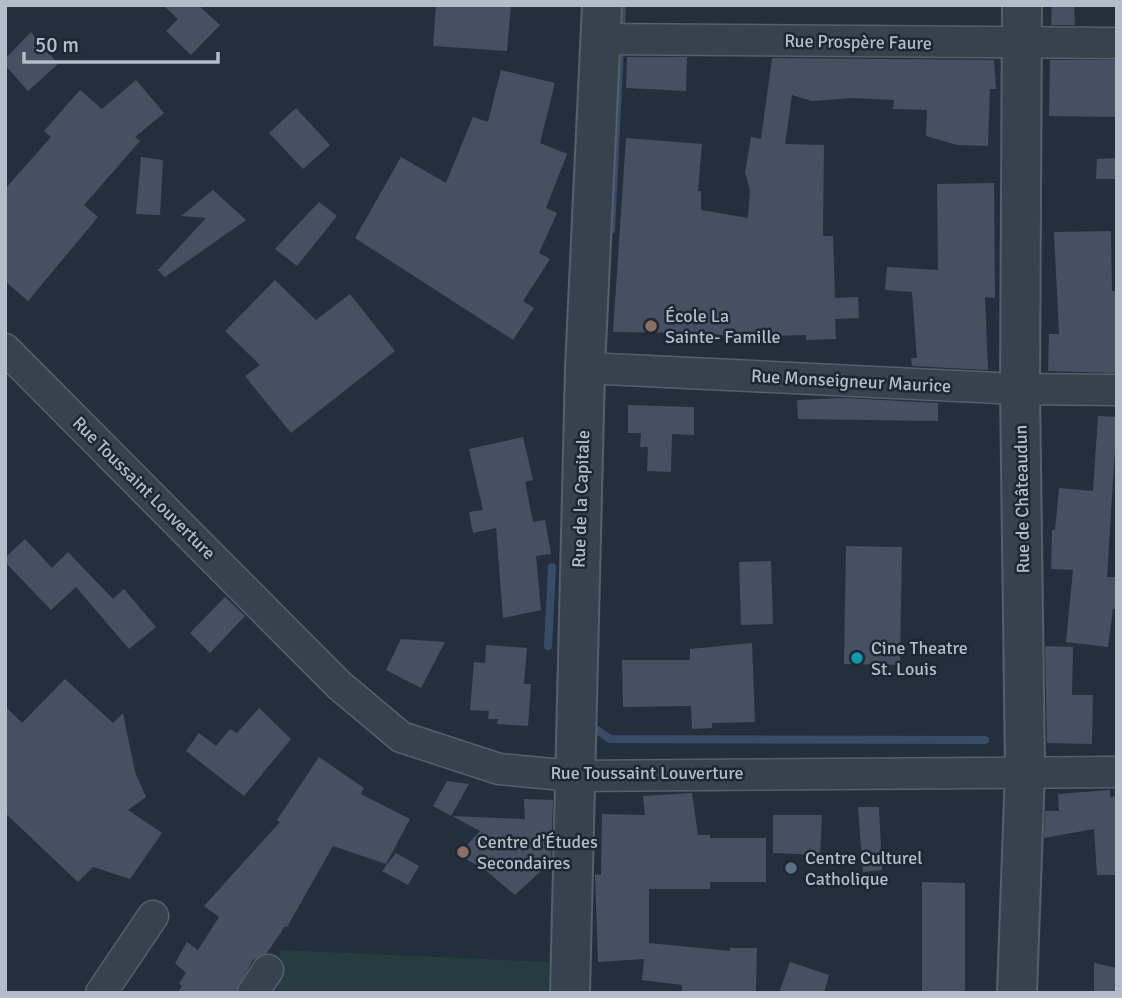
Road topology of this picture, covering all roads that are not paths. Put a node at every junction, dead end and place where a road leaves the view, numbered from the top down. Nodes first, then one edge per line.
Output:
1 (1022, 5) edge
2 (601, 22) edge
3 (1117, 43) edge
4 (1021, 44) junction
5 (5, 349) edge
6 (585, 368) junction
7 (1020, 389) junction
8 (1117, 390) edge
9 (1025, 770) junction
10 (1117, 772) edge
11 (574, 776) junction
12 (153, 916) dead end
13 (101, 993) edge
14 (570, 993) edge
15 (1017, 993) edge

1 - 4 street, Rue de Châteaudun
2 - 4 street, Rue Prospère Faure
2 - 6 street, Rue de la Capitale
3 - 4 street, Rue Prospère Faure
4 - 7 street, Rue de Châteaudun
5 - 11 street, Rue Toussaint Louverture
6 - 7 street, Rue Monseigneur Maurice
6 - 11 street, Rue de la Capitale
7 - 8 street, Rue Monseigneur Maurice
7 - 9 street, Rue de Châteaudun
9 - 10 street, Rue Toussaint Louverture
9 - 11 street, Rue Toussaint Louverture
9 - 15 street, Rue de Châteaudun
11 - 14 street, Rue de la Capitale
12 - 13 street

